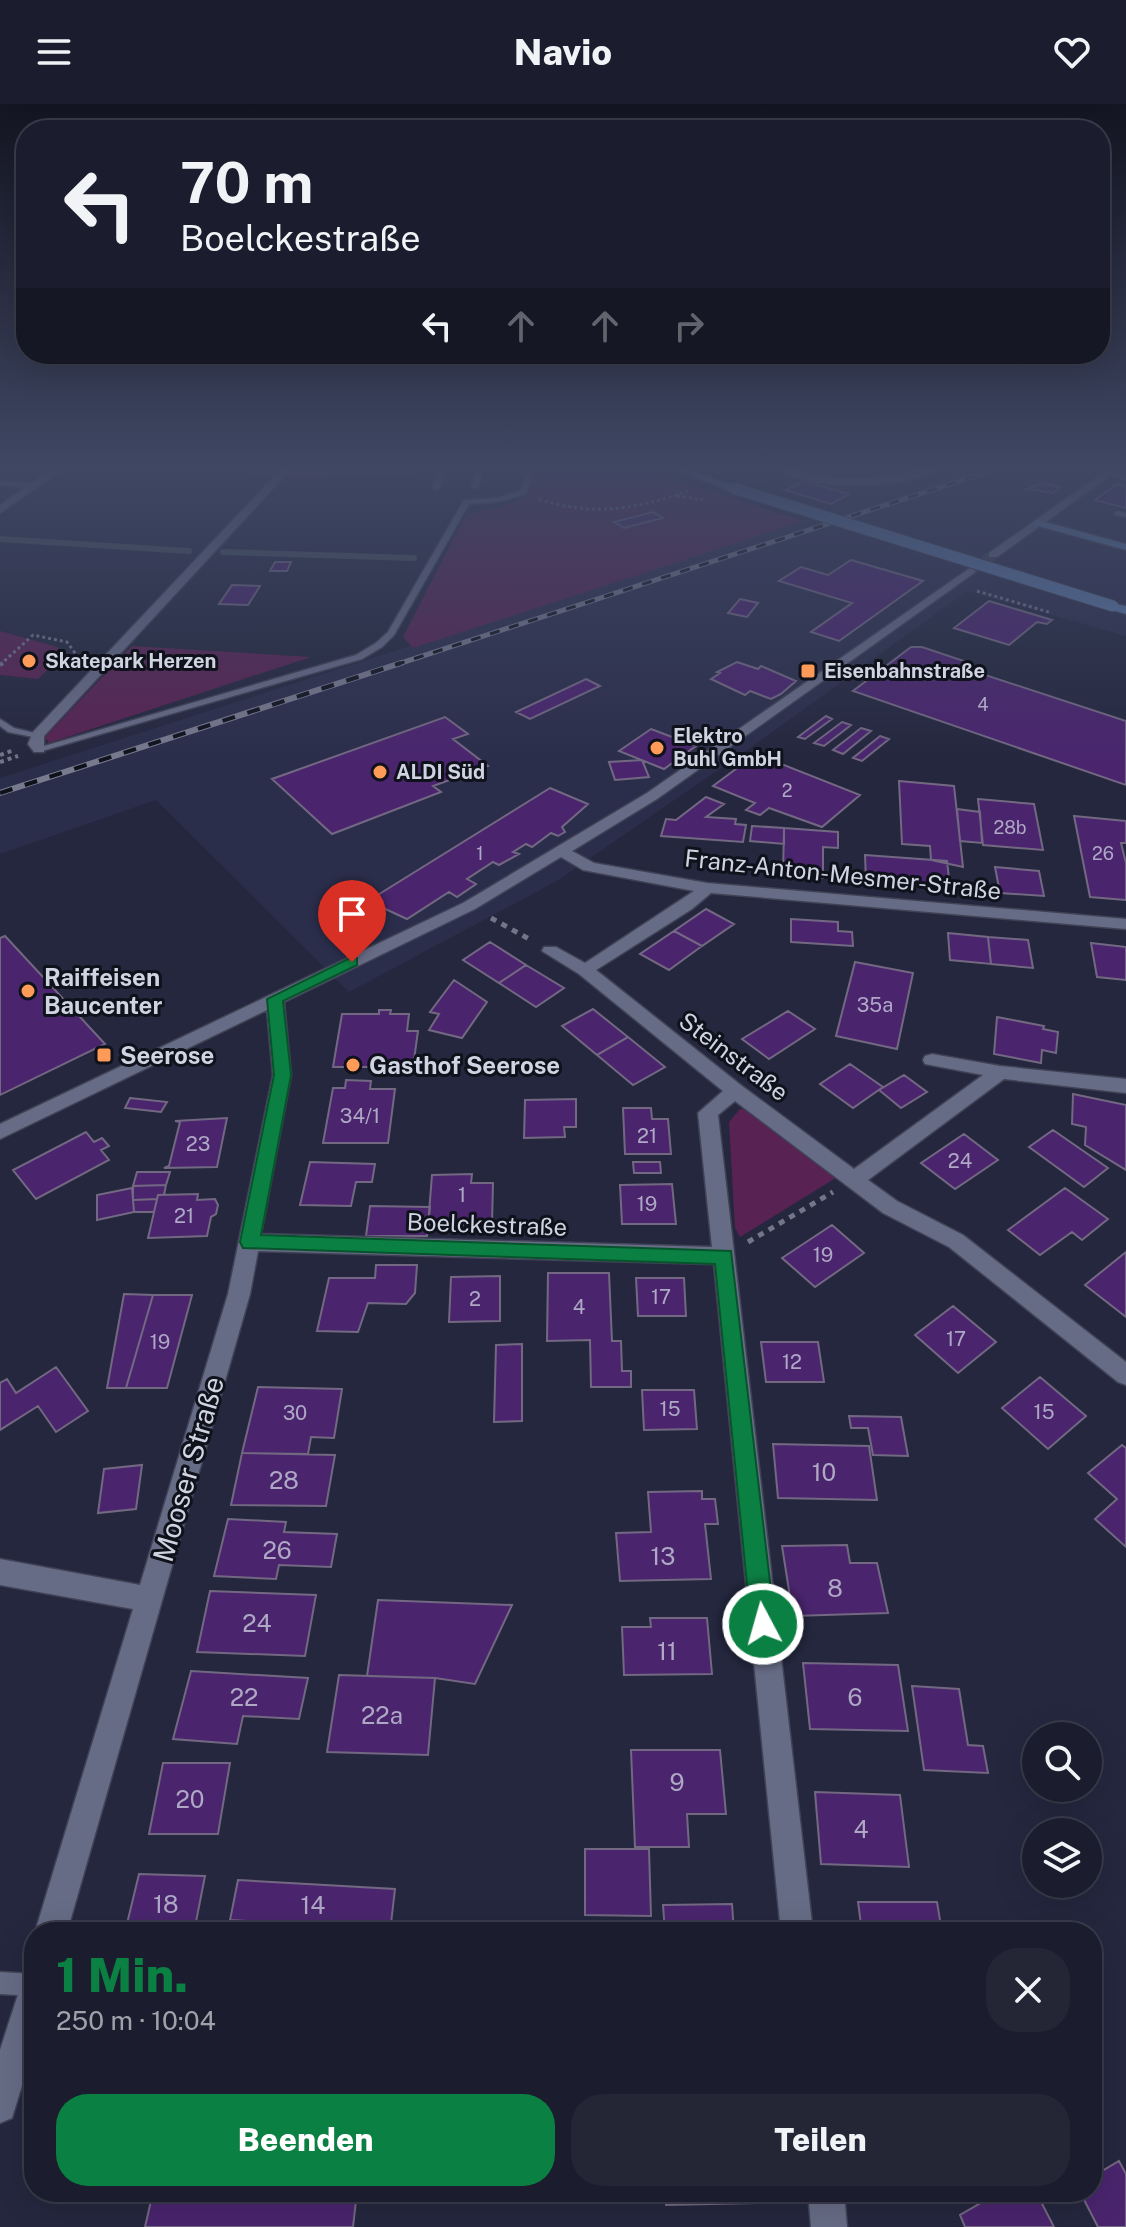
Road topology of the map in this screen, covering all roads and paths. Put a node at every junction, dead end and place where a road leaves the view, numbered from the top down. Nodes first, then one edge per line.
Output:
1 (196, 566) edge
2 (431, 566) edge
3 (984, 566) edge
4 (970, 571) tunnel mouth
5 (399, 597) dead end
6 (413, 598) junction
7 (1126, 610) edge
8 (0, 665) edge
9 (103, 666) junction
10 (0, 722) edge
11 (38, 742) junction
12 (561, 851) junction
13 (707, 888) junction
14 (469, 906) junction
15 (1126, 924) edge
16 (550, 951) joint
17 (585, 970) junction
18 (275, 999) junction
19 (932, 1060) dead end
20 (1000, 1072) junction
21 (1126, 1086) edge
22 (735, 1091) junction
23 (0, 1132) edge
24 (854, 1180) junction
25 (250, 1242) junction
26 (724, 1256) junction
27 (1126, 1375) edge
28 (0, 1572) edge
29 (149, 1599) junction
30 (54, 1922) edge
31 (796, 1922) edge
32 (0, 1983) edge
33 (24, 1987) edge
34 (24, 2023) edge
35 (0, 2106) edge
36 (827, 2202) edge
37 (829, 2227) edge

1 - 9 street
2 - 6 lane
3 - 7 main road, bridge
4 - 12 street
5 - 6 lane
6 - 11 lane
8 - 9 path
9 - 11 street
10 - 11 lane
12 - 13 street, Franz-Anton-Mesmer-Straße
12 - 14 street
13 - 15 street, Franz-Anton-Mesmer-Straße
13 - 17 street
14 - 16 path
14 - 18 street
16 - 17 street, Steinstraße
17 - 22 street, Steinstraße
18 - 23 street
18 - 25 street, Mooser Straße
19 - 20 street
20 - 21 street
20 - 24 street
22 - 24 street, Steinstraße
22 - 26 street
24 - 26 path
24 - 27 street, Steinstraße
25 - 26 street, Boelckestraße
25 - 29 street, Mooser Straße
26 - 31 street
28 - 29 street
29 - 30 street, Mooser Straße
32 - 33 lane
34 - 35 street
36 - 37 street

